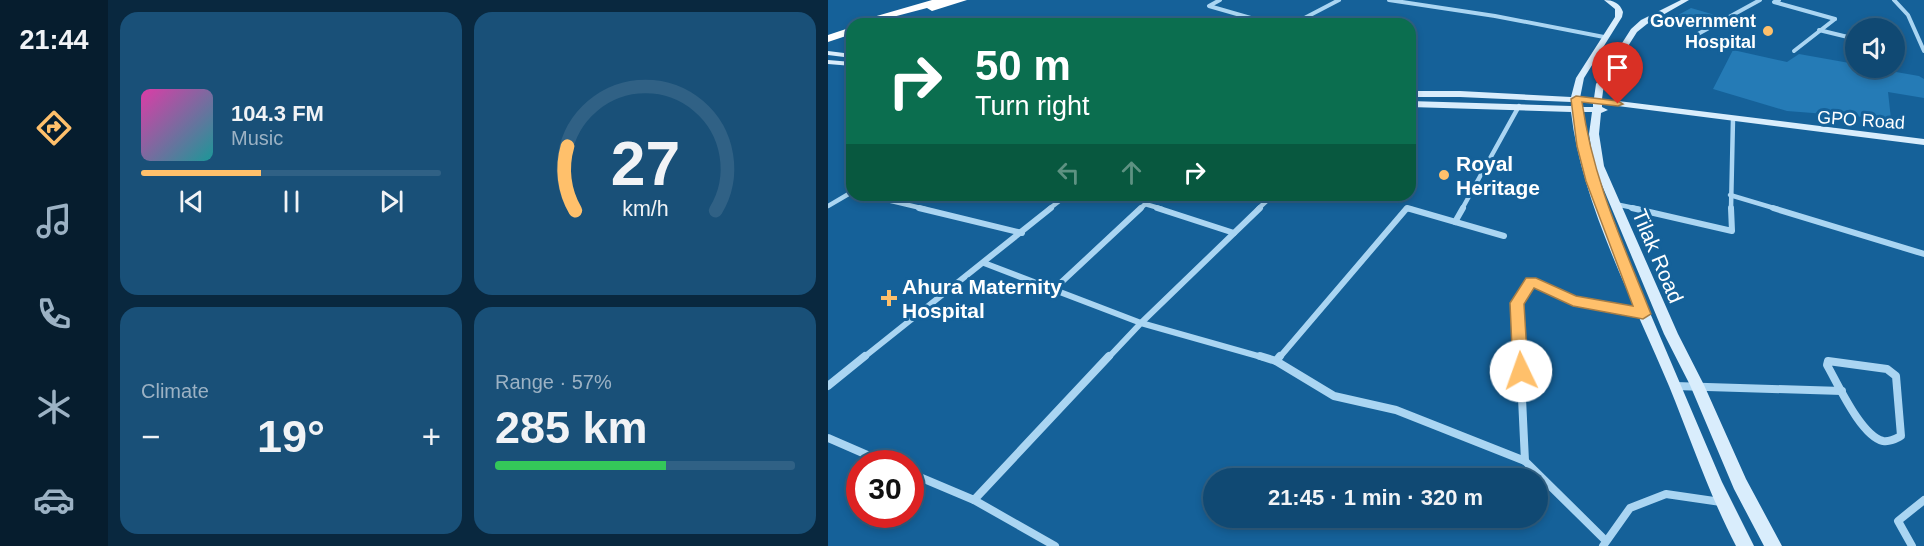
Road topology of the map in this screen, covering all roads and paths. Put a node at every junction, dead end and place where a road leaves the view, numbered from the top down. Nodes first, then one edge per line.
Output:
1 (944, 0) edge
2 (962, 0) edge
3 (1220, 0) edge
4 (1339, 0) edge
5 (1389, 0) edge
6 (1607, 0) edge
7 (1686, 0) edge
8 (1760, 0) edge
9 (1766, 0) edge
10 (1779, 0) edge
11 (1894, 0) edge
12 (1774, 2) junction
13 (882, 18) edge
14 (897, 18) edge
15 (1251, 18) edge
16 (1304, 18) edge
17 (841, 30) edge
18 (1820, 30) junction
19 (1845, 36) edge
20 (1604, 37) junction
21 (1687, 40) dead end
22 (1794, 51) dead end
23 (1924, 51) edge
24 (829, 56) edge
25 (846, 56) edge
26 (846, 62) edge
27 (1416, 94) edge
28 (1576, 103) junction
29 (1416, 104) edge
30 (1597, 105) junction
31 (1519, 106) junction
32 (1733, 122) junction
33 (1924, 142) edge
34 (1730, 195) junction
35 (846, 196) edge
36 (891, 201) edge
37 (1060, 201) edge
38 (1148, 201) edge
39 (1267, 201) edge
40 (1145, 204) junction
41 (1615, 204) junction
42 (828, 206) edge
43 (1455, 222) junction
44 (1022, 233) junction
45 (1234, 233) junction
46 (1504, 236) dead end
47 (1924, 254) edge
48 (984, 263) junction
49 (1053, 290) junction
50 (1643, 314) junction
51 (1141, 323) junction
52 (1276, 361) junction
53 (1697, 385) junction
54 (828, 386) edge
55 (1675, 386) junction
56 (1842, 391) junction
57 (828, 438) edge
58 (856, 450) edge
59 (1525, 461) junction
60 (924, 479) edge
61 (974, 500) junction
62 (1924, 500) edge
63 (1721, 502) junction
64 (1604, 543) edge
65 (1054, 546) edge
66 (1745, 546) edge
67 (1773, 546) edge
68 (1912, 546) edge

1 - 13 highway
2 - 14 highway
3 - 15 street
4 - 16 street
5 - 20 street
6 - 20 main road
7 - 30 main road, Tilak Road
8 - 21 street
9 - 12 street
10 - 12 street
11 - 23 street
12 - 18 street
17 - 24 highway
18 - 19 street
18 - 22 street
20 - 28 main road
24 - 25 main road
24 - 26 main road
27 - 28 main road, GPO Road
28 - 30 main road, GPO Road
28 - 31 main road, GPO Road
28 - 50 main road, Tilak Road
29 - 31 main road, GPO Road
30 - 32 main road, GPO Road
30 - 41 main road, Tilak Road
31 - 43 street
32 - 33 main road, GPO Road
32 - 34 street
34 - 41 street
34 - 47 street
35 - 42 street
36 - 44 street
37 - 44 street
38 - 40 street
39 - 45 street
40 - 45 street
40 - 49 street
41 - 53 main road, Tilak Road
43 - 46 street
43 - 52 street
44 - 48 street
45 - 51 street
48 - 49 street
48 - 54 street
49 - 51 street
50 - 55 main road, Tilak Road
50 - 59 street
51 - 52 street
51 - 61 street
52 - 59 street
53 - 55 street
53 - 56 street
53 - 67 main road, Tilak Road
55 - 63 main road, Tilak Road
56 - 56 street
57 - 58 street
59 - 64 street
60 - 61 street
61 - 65 street
62 - 68 street
63 - 64 street
63 - 66 main road, Tilak Road

